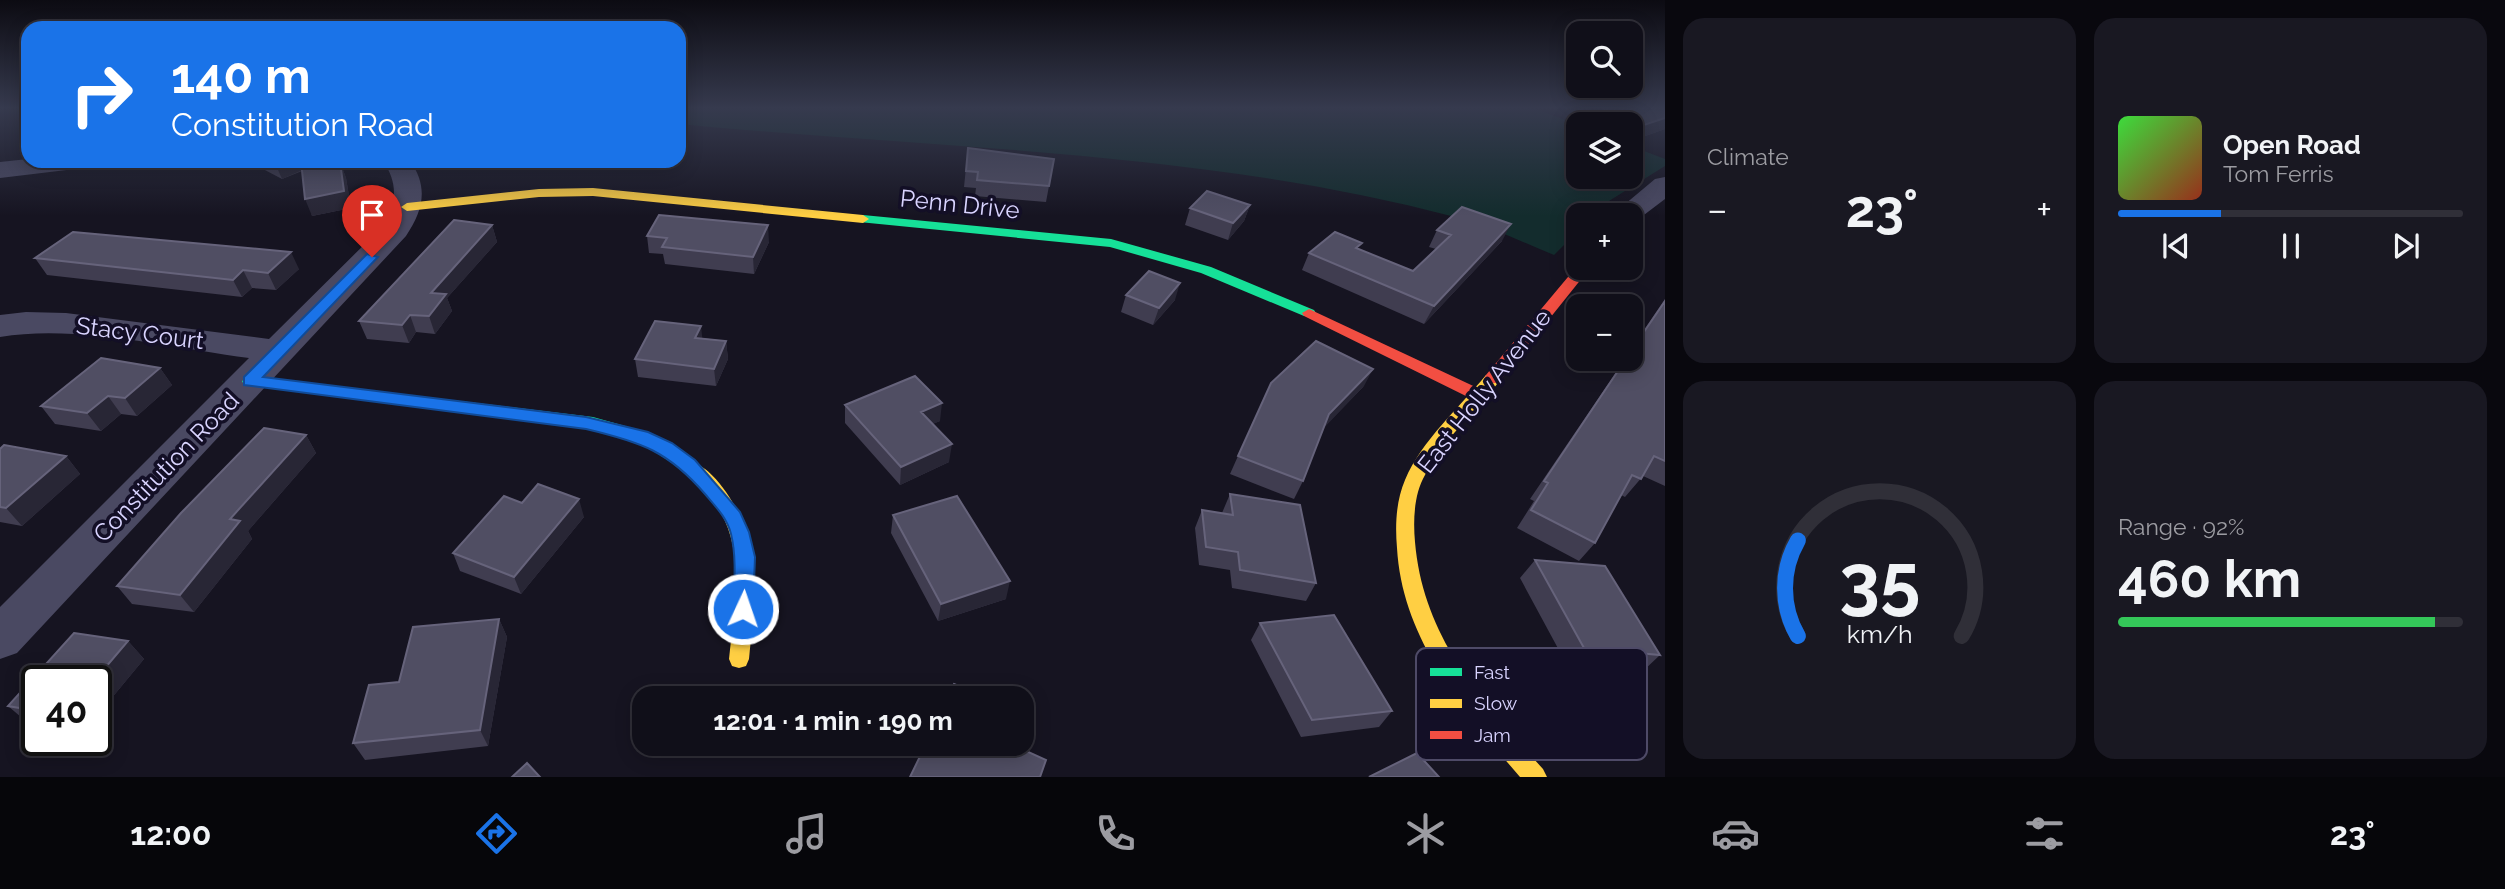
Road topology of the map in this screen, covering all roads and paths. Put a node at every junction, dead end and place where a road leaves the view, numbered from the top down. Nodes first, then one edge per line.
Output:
1 (21, 167) edge
2 (402, 168) edge
3 (0, 170) edge
4 (1665, 185) edge
5 (1642, 203) edge
6 (408, 207) junction
7 (1573, 280) edge
8 (0, 326) edge
9 (279, 351) junction
10 (250, 381) junction
11 (1478, 395) junction
12 (0, 638) edge
13 (1439, 648) edge
14 (738, 659) dead end
15 (1520, 760) edge
16 (1535, 777) edge

1 - 3 street
2 - 6 street
4 - 5 street
6 - 9 street, Constitution Road
6 - 11 street, Penn Drive
7 - 11 street, East Holly Avenue
8 - 9 street, Stacy Court
9 - 10 street, Constitution Road
10 - 12 street, Constitution Road
10 - 14 street
11 - 13 street, East Holly Avenue
15 - 16 street, East Holly Avenue

